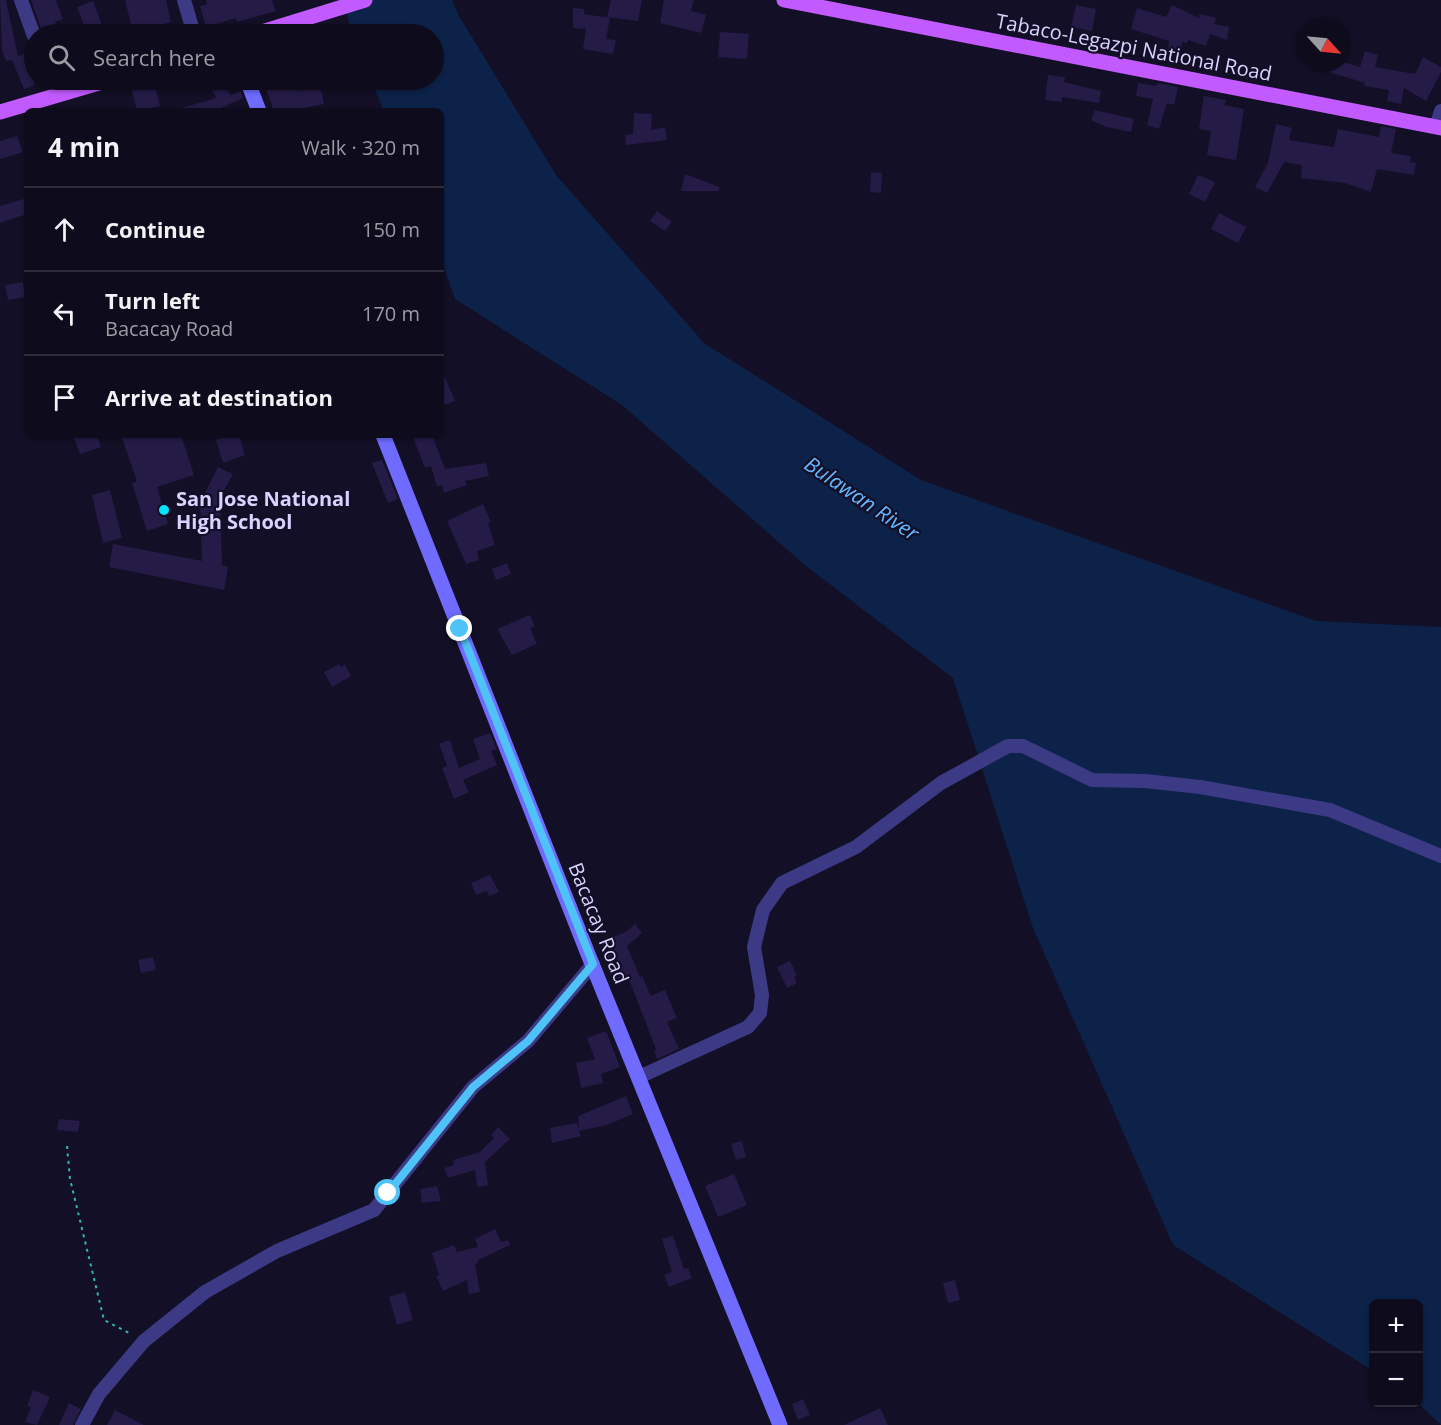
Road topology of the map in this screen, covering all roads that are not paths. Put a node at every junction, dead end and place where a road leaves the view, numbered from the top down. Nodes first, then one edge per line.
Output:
1 (21, 0) edge
2 (184, 0) edge
3 (366, 0) edge
4 (784, 0) edge
5 (30, 24) edge
6 (191, 24) edge
7 (287, 24) edge
8 (53, 90) edge
9 (251, 90) edge
10 (258, 108) edge
11 (1441, 111) edge
12 (0, 112) edge
13 (1438, 127) edge
14 (384, 438) edge
15 (1441, 856) edge
16 (593, 964) junction
17 (639, 1077) junction
18 (82, 1425) edge
19 (780, 1425) edge

1 - 5 street
2 - 6 street
3 - 7 main road
4 - 13 main road, Tabaco-Legazpi National Road
8 - 12 main road
9 - 10 main road
11 - 13 street
14 - 16 main road, Bacacay Road
15 - 17 street
16 - 17 main road, Bacacay Road
16 - 18 street
17 - 19 main road, Bacacay Road

